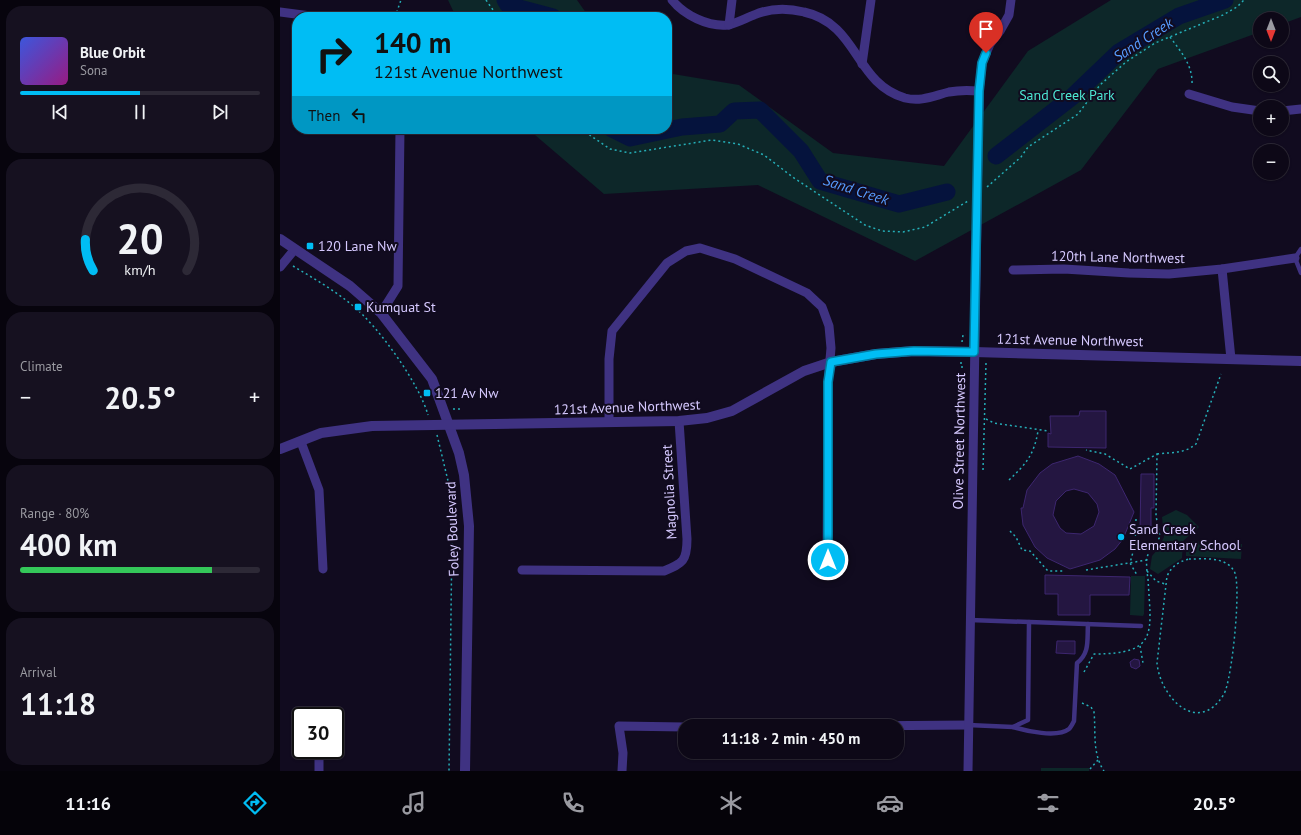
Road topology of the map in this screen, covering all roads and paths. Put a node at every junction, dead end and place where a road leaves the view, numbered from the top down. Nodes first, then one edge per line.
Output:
1 (401, 0) edge
2 (486, 0) edge
3 (672, 0) edge
4 (732, 0) edge
5 (870, 0) edge
6 (1011, 0) edge
7 (1244, 0) edge
8 (280, 12) edge
9 (397, 12) edge
10 (494, 12) edge
11 (292, 14) edge
12 (728, 25) junction
13 (1169, 36) junction
14 (862, 64) junction
15 (979, 91) junction
16 (1188, 94) joint
17 (1301, 109) edge
18 (1253, 110) edge
19 (1289, 110) edge
20 (400, 134) edge
21 (588, 134) edge
22 (984, 189) dead end
23 (969, 201) dead end
24 (280, 239) edge
25 (295, 249) junction
26 (1301, 249) edge
27 (1295, 258) junction
28 (293, 266) dead end
29 (280, 267) edge
30 (1222, 269) junction
31 (1013, 270) dead end
32 (1301, 273) edge
33 (381, 313) junction
34 (974, 352) junction
35 (1231, 358) junction
36 (1301, 361) edge
37 (831, 362) junction
38 (986, 366) dead end
39 (1221, 374) dead end
40 (427, 409) dead end
41 (986, 419) junction
42 (679, 421) junction
43 (609, 422) junction
44 (448, 424) junction
45 (1038, 431) junction
46 (1048, 431) dead end
47 (438, 437) dead end
48 (301, 442) junction
49 (280, 449) edge
50 (1086, 450) dead end
51 (1157, 454) junction
52 (983, 470) dead end
53 (1009, 480) dead end
54 (1136, 519) dead end
55 (1010, 531) dead end
56 (828, 560) dead end
57 (1147, 560) junction
58 (1130, 563) junction
59 (323, 569) dead end
60 (522, 570) dead end
61 (1086, 570) dead end
62 (1064, 571) dead end
63 (1147, 571) junction
64 (1137, 575) dead end
65 (1165, 584) junction
66 (970, 620) junction
67 (1029, 622) junction
68 (1088, 624) junction
69 (1141, 626) dead end
70 (1140, 646) junction
71 (1143, 663) dead end
72 (1082, 678) dead end
73 (1082, 696) dead end
74 (968, 725) junction
75 (904, 726) edge
76 (678, 727) edge
77 (1013, 727) junction
78 (319, 759) edge
79 (1098, 760) junction
80 (1090, 769) dead end
81 (319, 771) edge
82 (449, 771) edge
83 (465, 771) edge
84 (622, 771) edge
85 (968, 771) edge
86 (1104, 771) edge

1 - 9 path
2 - 10 path
3 - 12 street
4 - 12 street
5 - 14 street
6 - 15 street, Olive Street Northwest
7 - 13 path
8 - 11 street
12 - 14 street
13 - 16 path
13 - 22 path
14 - 15 street
15 - 34 street, Olive Street Northwest
16 - 18 street
17 - 19 street
20 - 33 street
21 - 23 path
24 - 25 street, Foley Boulevard
25 - 29 street
25 - 33 street, Foley Boulevard
26 - 27 lane
27 - 30 street, 120th Lane Northwest
27 - 32 lane
28 - 40 path
30 - 31 street, 120th Lane Northwest
30 - 35 street
33 - 44 street, Foley Boulevard
34 - 35 street, 121st Avenue Northwest
34 - 37 street, 121st Avenue Northwest
34 - 66 street, Olive Street Northwest
35 - 36 street, 121st Avenue Northwest
37 - 42 street, 121st Avenue Northwest
37 - 43 street
37 - 56 street
38 - 41 path
39 - 51 path
41 - 45 path
41 - 52 path
42 - 43 street, 121st Avenue Northwest
42 - 60 street, Magnolia Street
43 - 44 street, 121st Avenue Northwest
44 - 48 street, 121st Avenue Northwest
44 - 83 street, Foley Boulevard
45 - 46 path
45 - 53 path
47 - 82 path
48 - 49 street, 121st Avenue Northwest
48 - 59 street
50 - 51 path
51 - 57 path
54 - 58 path
55 - 62 path
57 - 58 path
57 - 63 path
58 - 61 path
58 - 64 path
63 - 65 path
63 - 70 path
65 - 65 path
66 - 67 lane
66 - 74 street, Olive Street Northwest
67 - 68 lane
67 - 77 lane
68 - 69 lane
68 - 77 lane
70 - 71 path
70 - 72 path
73 - 79 path
74 - 75 street
74 - 77 lane
74 - 85 street, Olive Street Northwest
76 - 84 street
78 - 81 street
79 - 80 path
79 - 86 path

